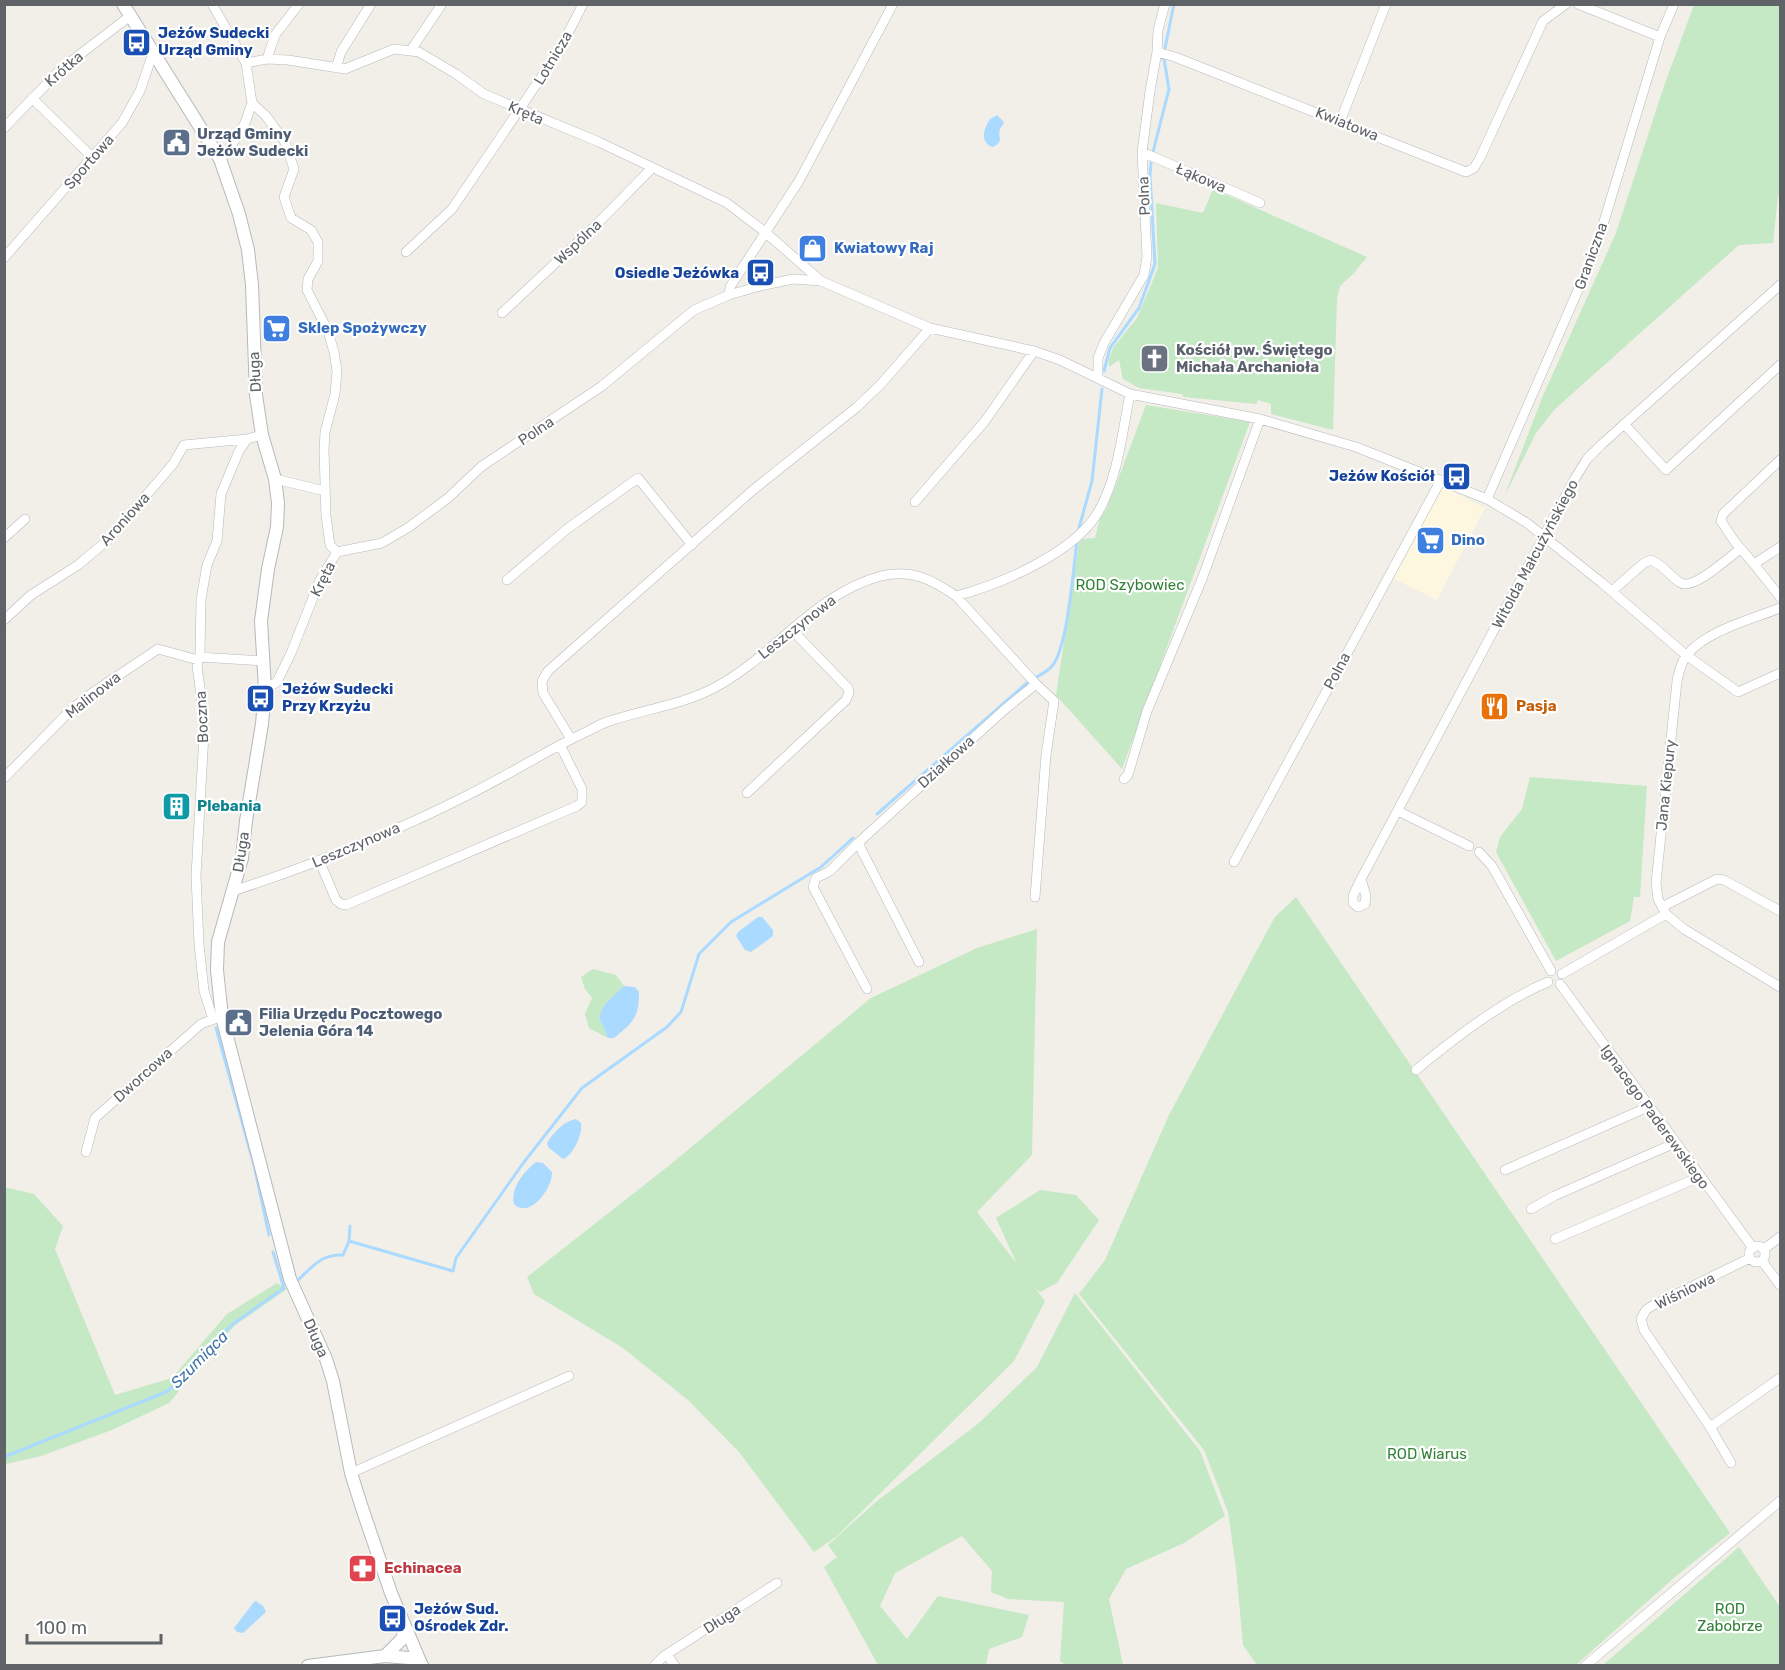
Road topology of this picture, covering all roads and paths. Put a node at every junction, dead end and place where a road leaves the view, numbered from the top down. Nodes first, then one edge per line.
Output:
1 (123, 4) edge
2 (212, 4) edge
3 (299, 4) edge
4 (371, 4) edge
5 (441, 4) edge
6 (582, 4) edge
7 (893, 4) edge
8 (1165, 4) edge
9 (1386, 4) edge
10 (1566, 4) edge
11 (1578, 4) edge
12 (1674, 4) edge
13 (130, 16) junction
14 (1660, 37) junction
15 (411, 51) junction
16 (1157, 52) junction
17 (153, 54) junction
18 (267, 60) junction
19 (246, 63) junction
20 (336, 68) junction
21 (32, 98) junction
22 (252, 103) junction
23 (520, 111) junction
24 (1340, 122) junction
25 (4, 128) edge
26 (1142, 152) junction
27 (93, 158) junction
28 (220, 159) junction
29 (652, 168) junction
30 (1260, 203) dead end
31 (765, 232) junction
32 (406, 252) dead end
33 (4, 258) edge
34 (820, 280) junction
35 (1780, 285) edge
36 (729, 295) junction
37 (502, 313) dead end
38 (930, 328) junction
39 (1034, 351) junction
40 (1780, 365) edge
41 (1098, 377) junction
42 (1130, 394) junction
43 (1260, 419) junction
44 (1624, 424) junction
45 (262, 435) junction
46 (247, 439) junction
47 (1780, 460) edge
48 (275, 479) junction
49 (1441, 480) junction
50 (325, 491) junction
51 (1487, 499) junction
52 (915, 502) dead end
53 (26, 519) dead end
54 (1545, 537) junction
55 (4, 538) edge
56 (692, 545) junction
57 (1780, 547) edge
58 (1740, 549) junction
59 (337, 552) junction
60 (1754, 564) junction
61 (507, 580) dead end
62 (1612, 591) junction
63 (956, 596) junction
64 (1780, 597) edge
65 (1780, 608) edge
66 (4, 620) edge
67 (792, 630) junction
68 (1686, 655) junction
69 (199, 659) junction
70 (264, 661) junction
71 (1780, 673) edge
72 (1032, 679) junction
73 (265, 689) junction
74 (571, 739) junction
75 (560, 745) junction
76 (4, 778) edge
77 (1124, 779) dead end
78 (747, 793) dead end
79 (1398, 811) junction
80 (858, 843) junction
81 (1469, 846) dead end
82 (1479, 852) dead end
83 (320, 860) junction
84 (1234, 862) dead end
85 (1361, 879) dead end
86 (233, 891) junction
87 (1035, 897) dead end
88 (1664, 911) junction
89 (1780, 911) edge
90 (919, 962) dead end
91 (1551, 971) junction
92 (1562, 974) junction
93 (1548, 982) junction
94 (1560, 984) junction
95 (1780, 987) edge
96 (867, 989) dead end
97 (217, 1018) junction
98 (1416, 1070) dead end
99 (1648, 1107) junction
100 (1675, 1143) junction
101 (86, 1152) dead end
102 (1505, 1170) dead end
103 (1699, 1177) junction
104 (1531, 1209) dead end
105 (1780, 1237) edge
106 (1555, 1239) dead end
107 (1764, 1249) junction
108 (1751, 1253) junction
109 (1762, 1261) junction
110 (1780, 1285) edge
111 (570, 1376) dead end
112 (1780, 1378) edge
113 (1710, 1426) junction
114 (1731, 1463) dead end
115 (351, 1473) junction
116 (1780, 1504) edge
117 (777, 1584) dead end
118 (405, 1629) junction
119 (667, 1655) junction
120 (385, 1656) junction
121 (308, 1665) edge
122 (422, 1665) edge
123 (654, 1665) edge
124 (675, 1665) edge
125 (1585, 1665) edge

1 - 13 street, Długa
2 - 19 street
3 - 18 street
4 - 20 street
5 - 15 street
6 - 23 street, Lotnicza
7 - 31 street
8 - 16 street, Polna
9 - 24 street
10 - 24 street, Kwiatowa
11 - 14 street
12 - 14 street, Graniczna
13 - 17 street, Długa
13 - 21 street, Krótka
14 - 51 street, Graniczna
15 - 20 street
15 - 23 street, Kręta
16 - 24 street, Kwiatowa
16 - 26 street, Polna
17 - 27 street, Sportowa
17 - 28 street, Długa
18 - 19 street
18 - 20 street
19 - 22 street
21 - 25 street, Krótka
21 - 27 street
22 - 28 street
22 - 50 street, Kręta
23 - 29 street, Kręta
23 - 32 street, Lotnicza
26 - 30 street, Łąkowa
26 - 41 street, Polna
27 - 33 street, Sportowa
28 - 45 street, Długa
29 - 31 street, Kręta
29 - 37 street, Wspólna
31 - 34 street, Kręta
31 - 36 street
34 - 36 street, Polna
34 - 38 street, Polna
35 - 44 street, Witolda Małcużyńskiego
36 - 59 street, Polna
38 - 39 street, Polna
38 - 56 street
39 - 41 street, Polna
39 - 52 street
40 - 44 street
41 - 42 street, Polna
42 - 43 street, Polna
42 - 63 street
43 - 49 street, Polna
43 - 77 street
44 - 54 street, Witolda Małcużyńskiego
45 - 46 street
45 - 48 street, Długa
46 - 66 street, Aroniowa
46 - 69 street, Boczna
47 - 58 street
48 - 50 street
48 - 70 street, Długa
49 - 51 street, Polna
49 - 84 street, Polna
50 - 59 street, Kręta
51 - 54 street, Polna
53 - 55 street
54 - 62 street
54 - 79 street, Witolda Małcużyńskiego
56 - 61 street
56 - 74 street
57 - 60 street
58 - 60 street
58 - 62 street
59 - 73 street, Kręta
60 - 64 street
62 - 68 street
63 - 67 street, Leszczynowa
63 - 72 street
65 - 68 street
67 - 74 street, Leszczynowa
67 - 78 street
68 - 71 street
68 - 88 street, Jana Kiepury
69 - 70 street
69 - 76 street, Malinowa
69 - 97 street, Boczna
70 - 73 street, Długa
72 - 80 street, Działkowa
72 - 87 street
73 - 86 street, Długa
74 - 75 street, Leszczynowa
75 - 83 street, Leszczynowa
75 - 83 street
79 - 81 street
79 - 85 street, Witolda Małcużyńskiego
80 - 90 street
80 - 96 street, Działkowa
82 - 91 street
83 - 86 street, Leszczynowa
86 - 97 street, Długa
88 - 89 street
88 - 92 street
88 - 95 street
91 - 92 street
91 - 93 street
92 - 94 street
93 - 94 street
93 - 98 street
94 - 99 street, Ignacego Paderewskiego
97 - 101 street, Dworcowa
97 - 115 street, Długa
99 - 100 street, Ignacego Paderewskiego
99 - 102 street
100 - 103 street, Ignacego Paderewskiego
100 - 104 street
103 - 106 street
103 - 108 street, Ignacego Paderewskiego
105 - 107 street
107 - 108 street
107 - 109 street
108 - 109 street
108 - 113 street, Wiśniowa
109 - 110 street
111 - 115 street
112 - 113 street
113 - 114 street, Wiśniowa
115 - 118 street, Długa
116 - 125 street
117 - 119 street, Długa
118 - 120 street
118 - 122 street, Długa
119 - 123 street, Długa
119 - 124 street
120 - 121 street
120 - 122 street

